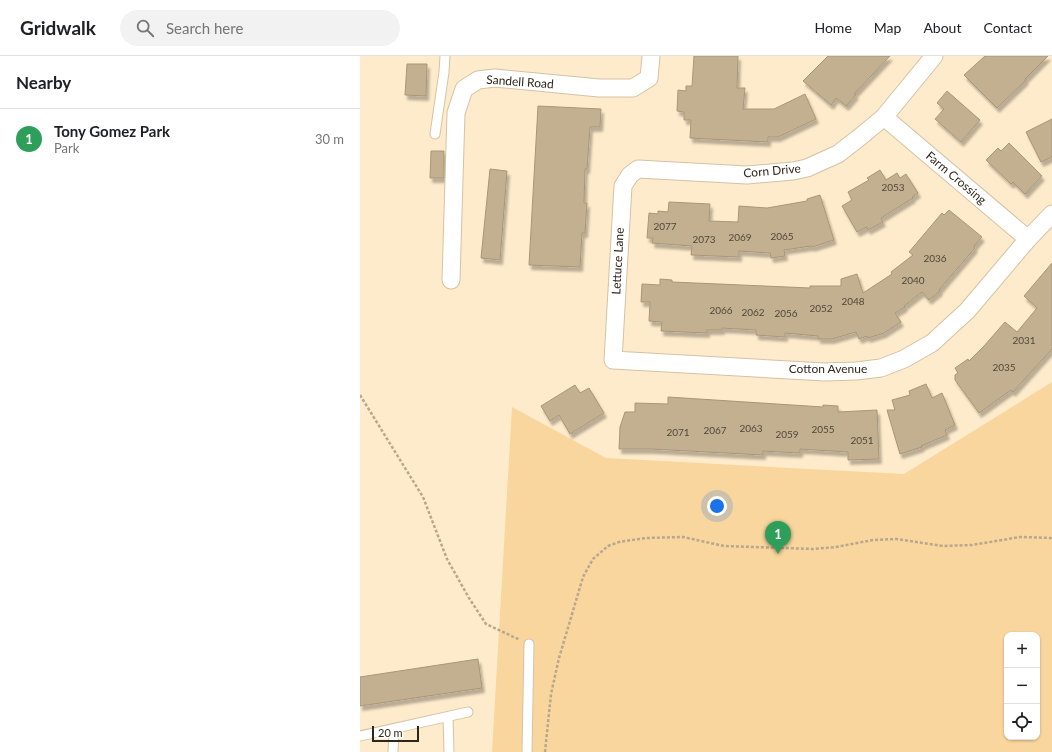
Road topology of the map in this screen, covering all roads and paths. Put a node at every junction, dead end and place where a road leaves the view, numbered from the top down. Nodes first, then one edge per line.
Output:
1 (445, 56) edge
2 (651, 56) edge
3 (934, 56) edge
4 (884, 117) junction
5 (435, 134) dead end
6 (638, 168) joint
7 (1052, 214) edge
8 (1028, 239) junction
9 (451, 280) dead end
10 (613, 360) joint
11 (360, 395) edge
12 (1052, 538) edge
13 (529, 644) joint
14 (468, 712) dead end
15 (448, 717) junction
16 (394, 728) junction
17 (360, 736) edge
18 (393, 752) edge
19 (449, 752) edge
20 (527, 752) edge
21 (545, 752) edge

1 - 5 lane
2 - 9 street, Sandell Road
3 - 4 street, Corn Drive
4 - 6 street, Corn Drive
4 - 8 street, Farm Crossing
6 - 10 street, Lettuce Lane
7 - 8 street, Cotton Avenue
8 - 10 street, Cotton Avenue
11 - 13 path
12 - 21 path
13 - 20 lane
14 - 15 lane
15 - 16 lane
15 - 19 lane
16 - 17 lane
16 - 18 lane

